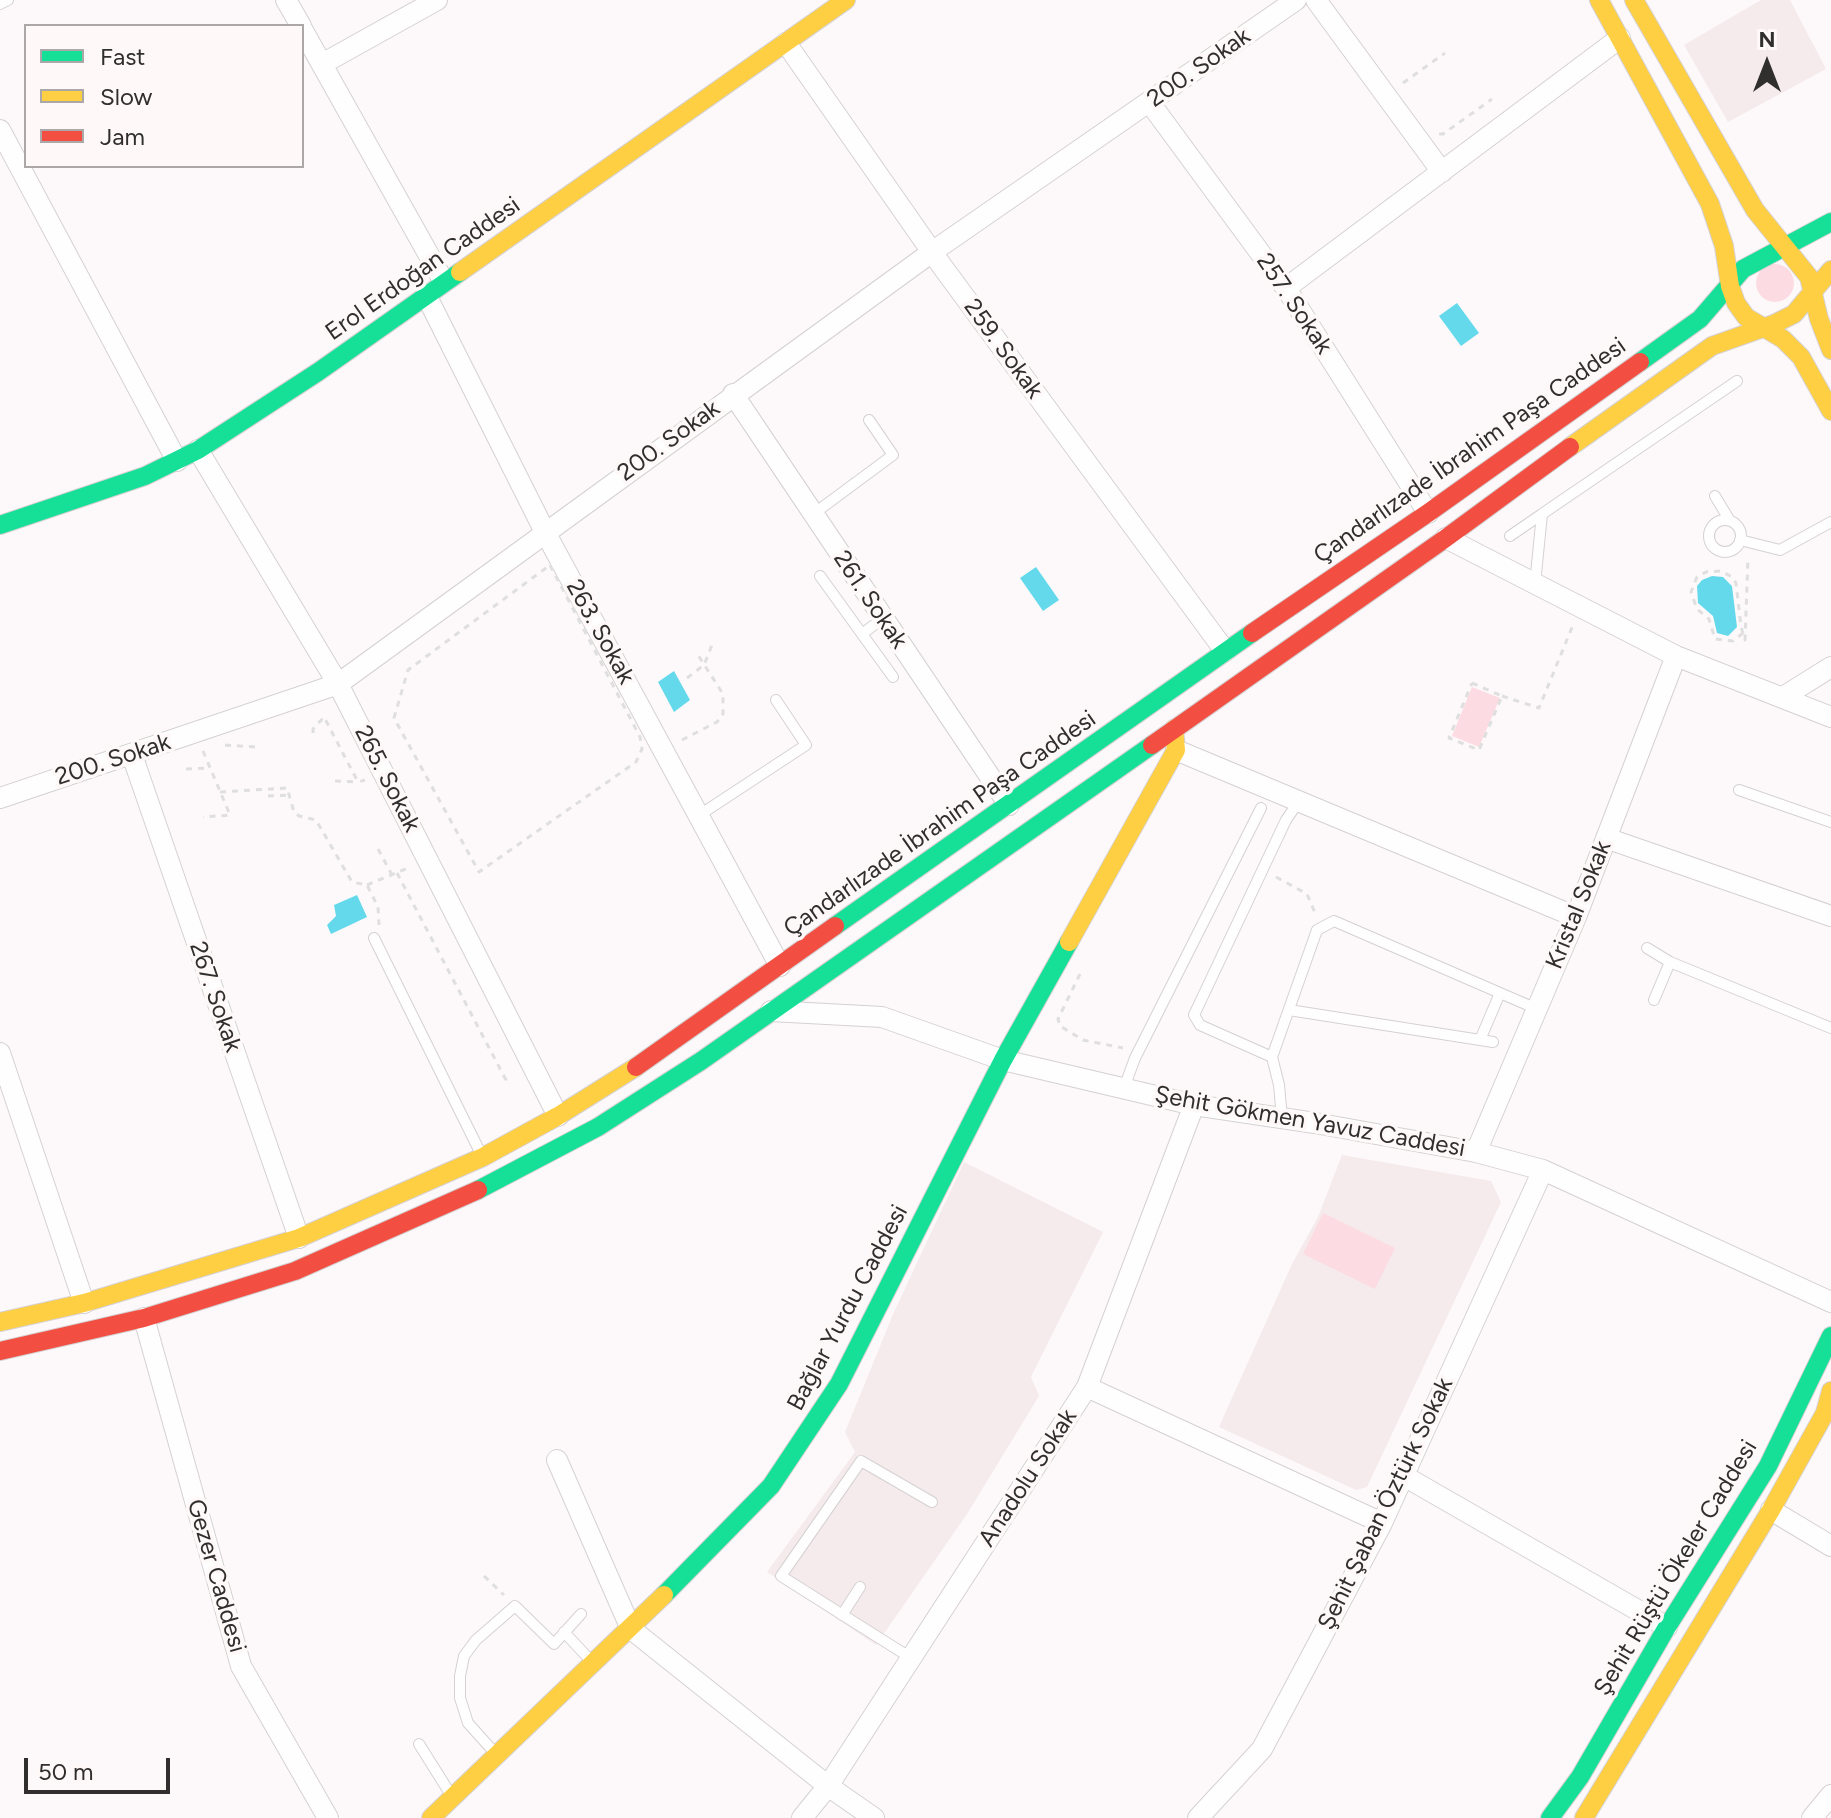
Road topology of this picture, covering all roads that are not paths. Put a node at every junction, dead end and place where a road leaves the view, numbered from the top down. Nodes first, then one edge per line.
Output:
1 (8, 0) edge
2 (286, 0) edge
3 (437, 0) edge
4 (1296, 0) edge
5 (1316, 0) edge
6 (1599, 0) edge
7 (1634, 0) edge
8 (834, 3) edge
9 (0, 4) edge
10 (299, 24) edge
11 (304, 32) edge
12 (1620, 38) junction
13 (786, 43) junction
14 (322, 64) junction
15 (1150, 103) junction
16 (0, 130) edge
17 (1442, 172) junction
18 (1831, 222) edge
19 (1787, 247) junction
20 (932, 252) junction
21 (1831, 270) edge
22 (444, 282) junction
23 (1730, 286) junction
24 (1286, 288) junction
25 (1812, 292) junction
26 (426, 295) junction
27 (1761, 328) junction
28 (1831, 350) edge
29 (1737, 381) dead end
30 (733, 394) junction
31 (1831, 411) edge
32 (869, 420) dead end
33 (198, 450) junction
34 (177, 461) junction
35 (1715, 496) dead end
36 (1428, 513) junction
37 (1542, 514) junction
38 (812, 515) junction
39 (1730, 521) junction
40 (1831, 522) edge
41 (0, 525) edge
42 (545, 532) junction
43 (1510, 536) dead end
44 (1446, 538) junction
45 (1745, 541) junction
46 (820, 576) dead end
47 (1535, 584) junction
48 (882, 619) junction
49 (862, 634) junction
50 (1225, 651) junction
51 (1676, 656) junction
52 (1831, 667) edge
53 (893, 677) dead end
54 (338, 684) junction
55 (1783, 697) junction
56 (776, 700) dead end
57 (1831, 717) edge
58 (1174, 729) junction
59 (1176, 750) junction
60 (132, 755) junction
61 (1739, 790) dead end
62 (0, 798) edge
63 (1299, 801) junction
64 (1009, 805) junction
65 (1261, 808) dead end
66 (698, 816) junction
67 (1831, 822) edge
68 (1606, 838) junction
69 (1831, 916) edge
70 (1576, 917) junction
71 (374, 938) road end
72 (1647, 948) dead end
73 (1670, 962) junction
74 (780, 966) junction
75 (1500, 993) junction
76 (1654, 1000) dead end
77 (1537, 1009) junction
78 (1289, 1010) junction
79 (769, 1011) junction
80 (1831, 1028) edge
81 (1480, 1040) junction
82 (1493, 1042) dead end
83 (0, 1053) edge
84 (1272, 1057) junction
85 (1003, 1060) junction
86 (1124, 1088) junction
87 (1194, 1105) junction
88 (558, 1116) junction
89 (1282, 1118) junction
90 (1476, 1152) junction
91 (483, 1157) junction
92 (1543, 1170) junction
93 (299, 1238) junction
94 (1831, 1302) edge
95 (84, 1303) junction
96 (144, 1318) junction
97 (0, 1322) edge
98 (1831, 1336) edge
99 (0, 1351) edge
100 (1087, 1387) junction
101 (1831, 1391) edge
102 (1828, 1411) edge
103 (557, 1460) dead end
104 (1404, 1476) junction
105 (932, 1502) dead end
106 (1771, 1510) junction
107 (1382, 1523) junction
108 (1831, 1546) edge
109 (860, 1587) dead end
110 (581, 1614) dead end
111 (842, 1615) junction
112 (1667, 1627) junction
113 (631, 1629) junction
114 (564, 1632) junction
115 (1691, 1643) junction
116 (911, 1658) junction
117 (594, 1663) junction
118 (419, 1744) dead end
119 (496, 1754) junction
120 (828, 1786) junction
121 (1831, 1795) edge
122 (452, 1797) junction
123 (1563, 1801) junction
124 (328, 1818) edge
125 (431, 1818) edge
126 (802, 1818) edge
127 (874, 1818) edge
128 (1198, 1818) edge
129 (1550, 1818) edge
130 (1583, 1818) edge
131 (1812, 1818) edge

1 - 9 lane
2 - 10 street
3 - 14 street
4 - 15 street, 200. Sokak
5 - 17 street
6 - 12 main road
7 - 19 main road
8 - 13 main road, Erol Erdoğan Caddesi
11 - 14 street
12 - 17 street
12 - 23 main road
13 - 20 street, 259. Sokak
13 - 22 main road, Erol Erdoğan Caddesi
14 - 22 street
15 - 20 street, 200. Sokak
15 - 24 street, 257. Sokak
16 - 34 street
17 - 24 street
18 - 19 main road, Çandarlızade İbrahim Paşa Caddesi
19 - 23 main road, Çandarlızade İbrahim Paşa Caddesi
19 - 25 main road
20 - 30 street, 200. Sokak
20 - 50 street, 259. Sokak
21 - 25 main road
22 - 26 main road, Erol Erdoğan Caddesi
23 - 27 main road
23 - 36 main road, Çandarlızade İbrahim Paşa Caddesi
24 - 36 street, 257. Sokak
25 - 27 main road
25 - 28 main road
26 - 33 main road, Erol Erdoğan Caddesi
26 - 42 street, 263. Sokak
27 - 31 main road
27 - 44 main road
29 - 37 lane
30 - 38 street, 261. Sokak
30 - 42 street, 200. Sokak
32 - 38 lane
33 - 34 main road, Erol Erdoğan Caddesi
33 - 54 street, 265. Sokak
34 - 41 main road, Erol Erdoğan Caddesi
35 - 39 lane
36 - 50 main road, Çandarlızade İbrahim Paşa Caddesi
37 - 43 lane
37 - 47 lane
38 - 48 street, 261. Sokak
39 - 45 lane
39 - 45 lane
40 - 45 lane
42 - 54 street, 200. Sokak
42 - 66 street, 263. Sokak
44 - 47 street
44 - 58 main road
46 - 49 lane
47 - 51 street
48 - 49 lane
48 - 64 street, 261. Sokak
49 - 53 lane
50 - 64 main road, Çandarlızade İbrahim Paşa Caddesi
51 - 55 street
51 - 68 street, Kristal Sokak
52 - 55 street
54 - 60 street, 200. Sokak
54 - 88 street, 265. Sokak
55 - 57 street
56 - 66 lane
58 - 59 main road
58 - 79 main road
59 - 63 street
59 - 85 main road, Bağlar Yurdu Caddesi
60 - 62 street, 200. Sokak
60 - 93 street, 267. Sokak
61 - 67 lane
63 - 70 street
63 - 84 lane
64 - 74 main road, Çandarlızade İbrahim Paşa Caddesi
65 - 86 lane
66 - 74 street, 263. Sokak
68 - 69 street
68 - 70 street, Kristal Sokak
70 - 77 street, Kristal Sokak
71 - 91 lane
72 - 73 lane
73 - 76 lane
73 - 80 lane
74 - 88 main road, Çandarlızade İbrahim Paşa Caddesi
75 - 77 lane
75 - 78 lane
75 - 81 lane
77 - 90 street, Kristal Sokak
78 - 81 lane
78 - 84 lane
79 - 85 street, Şehit Gökmen Yavuz Caddesi
79 - 96 main road
81 - 82 lane
83 - 95 street
84 - 89 lane
85 - 86 street, Şehit Gökmen Yavuz Caddesi
85 - 113 main road, Bağlar Yurdu Caddesi
86 - 87 street, Şehit Gökmen Yavuz Caddesi
87 - 89 street, Şehit Gökmen Yavuz Caddesi
87 - 100 street, Anadolu Sokak
88 - 91 main road, Çandarlızade İbrahim Paşa Caddesi
89 - 90 street, Şehit Gökmen Yavuz Caddesi
90 - 92 street, Şehit Gökmen Yavuz Caddesi
91 - 93 main road, Çandarlızade İbrahim Paşa Caddesi
92 - 94 street, Şehit Gökmen Yavuz Caddesi
92 - 104 street, Şehit Şaban Öztürk Sokak
93 - 95 main road, Çandarlızade İbrahim Paşa Caddesi
95 - 97 main road, Çandarlızade İbrahim Paşa Caddesi
96 - 99 main road
96 - 124 street, Gezer Caddesi
98 - 112 main road, Şehit Rüştü Ökeler Caddesi
100 - 107 street
100 - 116 street, Anadolu Sokak
101 - 102 main road, Şehit Rüştü Ökeler Caddesi
102 - 106 main road, Şehit Rüştü Ökeler Caddesi
103 - 113 street
104 - 107 street, Şehit Şaban Öztürk Sokak
104 - 112 street
105 - 111 lane
106 - 108 street
106 - 115 main road, Şehit Rüştü Ökeler Caddesi
107 - 128 street, Şehit Şaban Öztürk Sokak
109 - 111 lane
110 - 114 lane
111 - 116 lane
112 - 115 main road
112 - 123 main road, Şehit Rüştü Ökeler Caddesi
113 - 117 main road, Bağlar Yurdu Caddesi
113 - 120 street
114 - 117 lane
114 - 119 lane
115 - 130 main road, Şehit Rüştü Ökeler Caddesi
116 - 120 street, Anadolu Sokak
117 - 119 main road, Bağlar Yurdu Caddesi
118 - 122 lane
119 - 122 main road, Bağlar Yurdu Caddesi
120 - 126 street, Anadolu Sokak
120 - 127 street
121 - 131 street
122 - 125 main road, Bağlar Yurdu Caddesi
123 - 129 main road, Şehit Rüştü Ökeler Caddesi
123 - 130 main road

